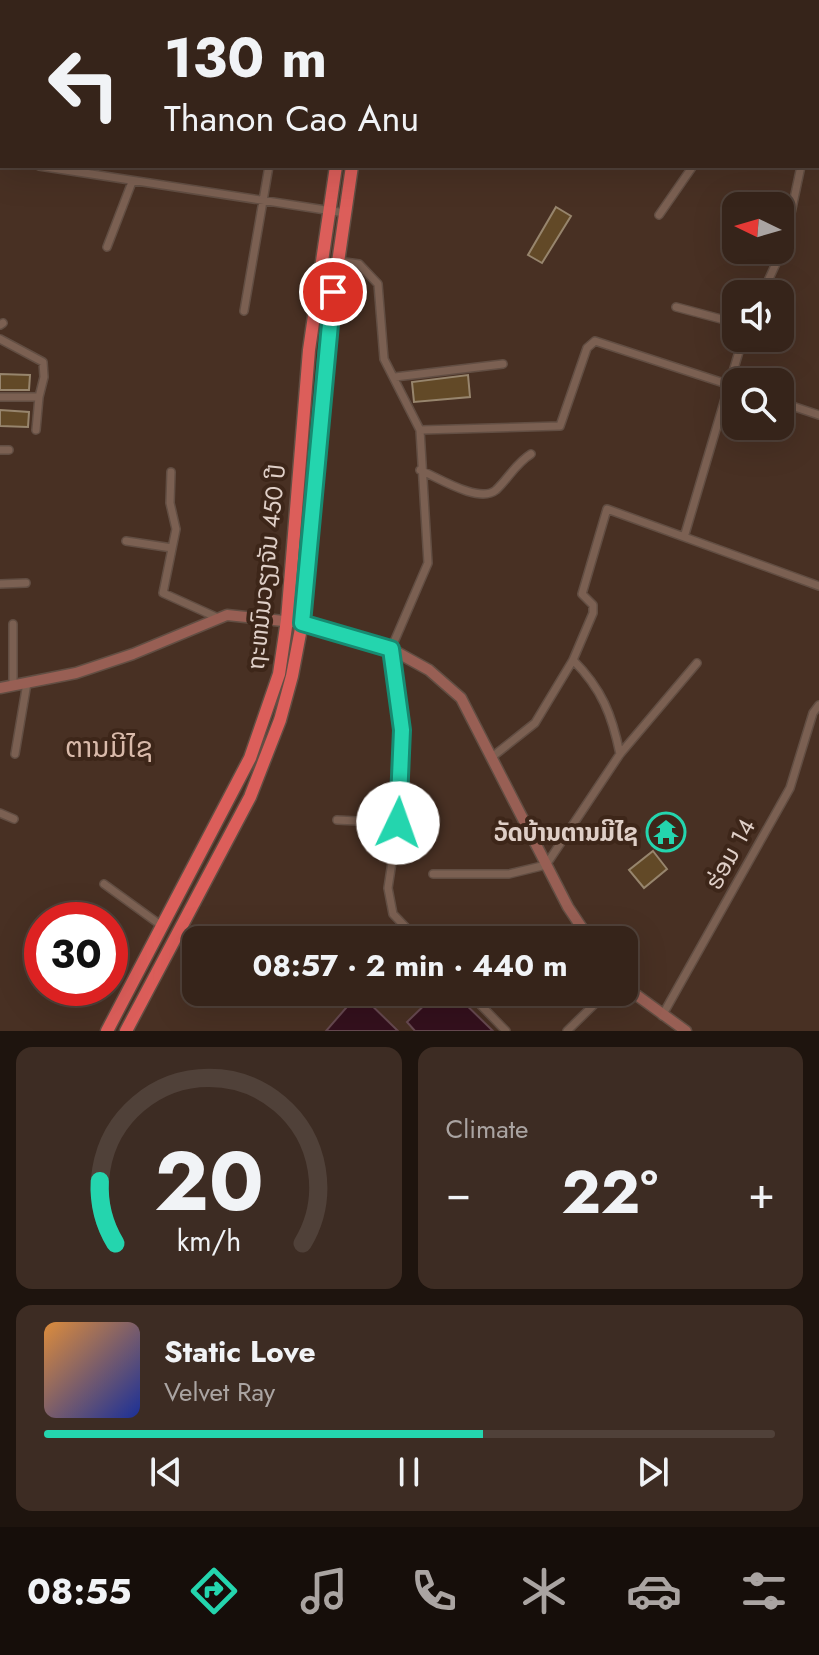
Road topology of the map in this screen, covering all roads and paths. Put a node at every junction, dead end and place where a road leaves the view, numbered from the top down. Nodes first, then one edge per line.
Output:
1 (51, 168) edge
2 (269, 168) edge
3 (336, 168) edge
4 (352, 168) edge
5 (692, 168) edge
6 (801, 168) edge
7 (132, 182) junction
8 (262, 202) junction
9 (329, 211) junction
10 (345, 213) junction
11 (659, 215) dead end
12 (107, 247) dead end
13 (337, 261) junction
14 (768, 280) edge
15 (676, 307) dead end
16 (244, 311) dead end
17 (722, 319) edge
18 (0, 339) edge
19 (503, 364) dead end
20 (395, 377) junction
21 (722, 382) edge
22 (0, 397) edge
23 (39, 397) junction
24 (794, 407) edge
25 (819, 415) edge
26 (722, 422) edge
27 (36, 430) dead end
28 (420, 430) junction
29 (531, 454) dead end
30 (420, 470) junction
31 (171, 472) dead end
32 (685, 534) junction
33 (126, 541) dead end
34 (172, 548) junction
35 (26, 583) dead end
36 (0, 584) edge
37 (819, 586) edge
38 (216, 617) junction
39 (287, 620) junction
40 (302, 623) junction
41 (13, 624) dead end
42 (391, 649) junction
43 (573, 660) junction
44 (697, 663) dead end
45 (27, 683) junction
46 (13, 685) junction
47 (0, 688) edge
48 (819, 705) edge
49 (15, 754) dead end
50 (620, 754) junction
51 (492, 757) junction
52 (0, 813) edge
53 (14, 819) dead end
54 (337, 820) dead end
55 (398, 823) junction
56 (546, 865) junction
57 (433, 874) dead end
58 (104, 884) dead end
59 (162, 926) junction
60 (405, 926) edge
61 (582, 926) edge
62 (638, 997) edge
63 (482, 1006) edge
64 (593, 1006) edge
65 (662, 1016) junction
66 (107, 1031) edge
67 (126, 1031) edge
68 (506, 1031) edge
69 (567, 1031) edge
70 (686, 1031) edge

1 - 7 street
2 - 8 street
3 - 9 highway, ຖະຫນົນວຽງຈັນ 450 ປີ
4 - 10 highway, ຖະຫນົນວຽງຈັນ 450 ປີ
5 - 11 street
6 - 14 street
7 - 8 street
7 - 12 street
8 - 9 street
8 - 16 street
9 - 10 street
9 - 39 highway, ຖະຫນົນວຽງຈັນ 450 ປີ
10 - 13 highway, ຖະຫນົນວຽງຈັນ 450 ປີ
13 - 20 street
13 - 40 highway, ຖະຫນົນວຽງຈັນ 450 ປີ
15 - 17 street
18 - 23 street
19 - 20 street
20 - 28 street
21 - 28 street
22 - 23 street
23 - 27 street
24 - 25 street
26 - 32 street
28 - 30 street
29 - 30 street
30 - 42 street
31 - 34 street
32 - 37 street
32 - 43 street
33 - 34 street
34 - 38 street
35 - 36 street
38 - 39 street
38 - 45 street
39 - 40 street
39 - 59 highway, ຖະຫນົນວຽງຈັນ 450 ປີ
40 - 42 street
40 - 67 highway, ຖະຫນົນວຽງຈັນ 450 ປີ
41 - 46 street
42 - 51 street
42 - 55 street
43 - 50 street
43 - 51 street
44 - 50 street
45 - 46 street
45 - 49 street
46 - 47 street
48 - 65 street, ຮ່ອມ 14
50 - 56 street
51 - 56 street
52 - 53 street
54 - 55 street
55 - 60 street
56 - 57 street
56 - 61 street
58 - 59 street
59 - 66 highway, ຖະຫນົນວຽງຈັນ 450 ປີ
62 - 65 street
63 - 68 street
64 - 69 street
65 - 70 street

